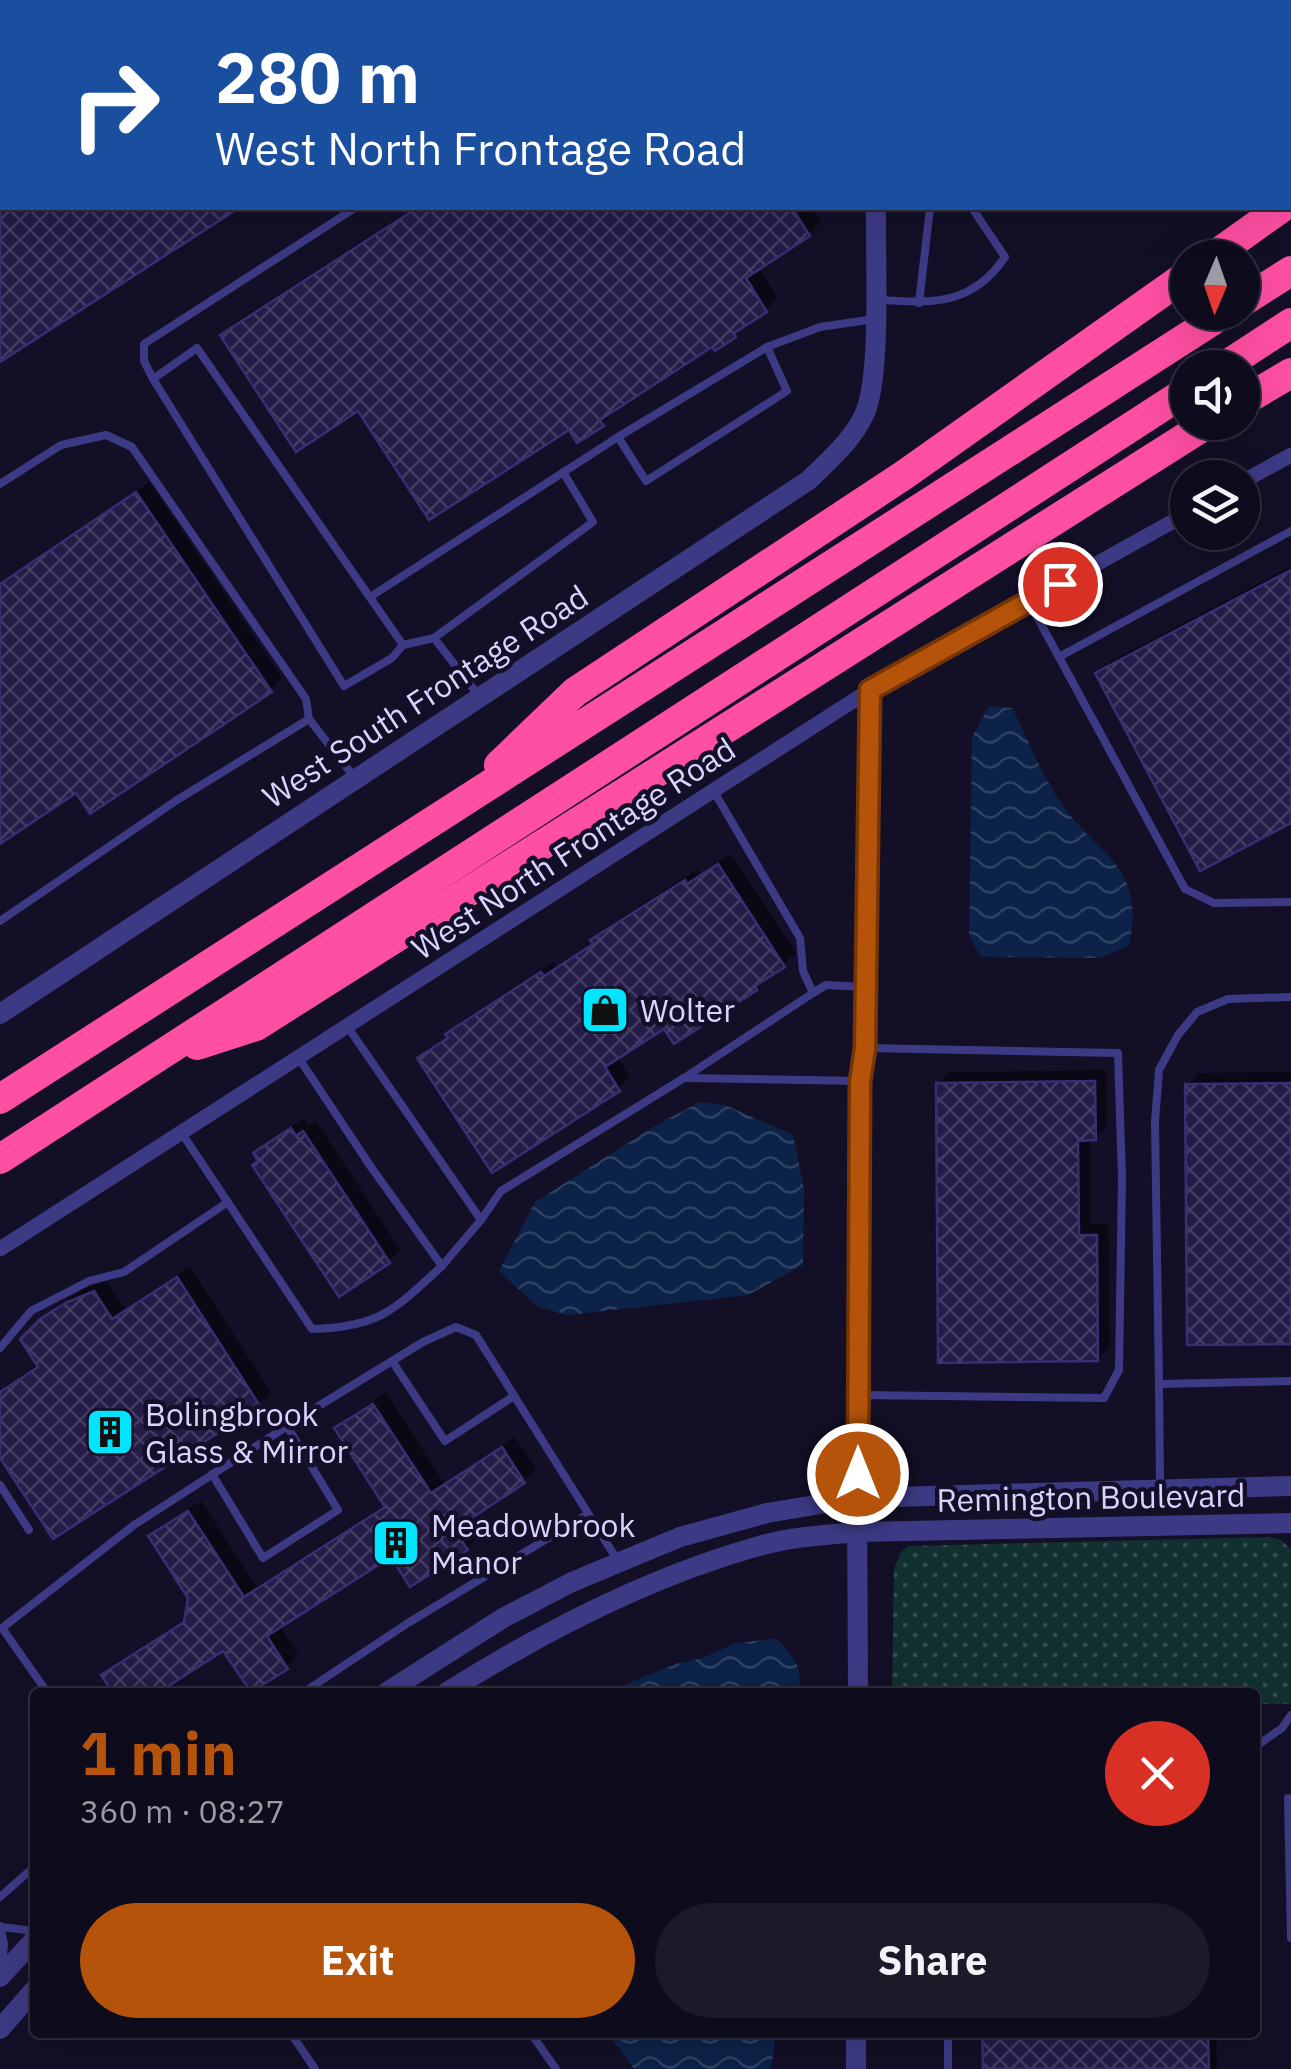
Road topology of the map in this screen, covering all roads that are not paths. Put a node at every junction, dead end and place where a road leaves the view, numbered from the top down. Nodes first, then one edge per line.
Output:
1 (351, 210) edge
2 (876, 210) edge
3 (930, 210) edge
4 (973, 210) edge
5 (1278, 210) edge
6 (1236, 240) edge
7 (1291, 270) edge
8 (1170, 287) edge
9 (1260, 290) edge
10 (919, 302) junction
11 (875, 310) junction
12 (1291, 324) edge
13 (1198, 330) edge
14 (767, 348) junction
15 (1250, 350) edge
16 (1291, 373) edge
17 (153, 379) junction
18 (1260, 391) edge
19 (1170, 402) edge
20 (618, 437) junction
21 (1182, 440) edge
22 (1291, 454) edge
23 (563, 472) junction
24 (1260, 472) edge
25 (0, 484) edge
26 (1170, 523) edge
27 (1291, 531) edge
28 (370, 597) junction
29 (1028, 602) junction
30 (434, 638) junction
31 (403, 645) junction
32 (1059, 657) junction
33 (870, 690) junction
34 (480, 696) junction
35 (310, 719) junction
36 (355, 778) junction
37 (713, 790) junction
38 (448, 814) junction
39 (1291, 902) edge
40 (0, 921) edge
41 (866, 987) junction
42 (813, 993) junction
43 (1291, 997) edge
44 (0, 1014) edge
45 (347, 1026) junction
46 (865, 1048) junction
47 (298, 1057) junction
48 (156, 1059) junction
49 (684, 1078) junction
50 (860, 1082) junction
51 (0, 1100) edge
52 (182, 1132) junction
53 (0, 1158) edge
54 (228, 1202) junction
55 (481, 1220) junction
56 (0, 1249) edge
57 (442, 1266) junction
58 (0, 1348) edge
59 (392, 1360) junction
60 (1291, 1381) edge
61 (1158, 1384) junction
62 (858, 1394) junction
63 (514, 1396) junction
64 (287, 1426) junction
65 (212, 1474) junction
66 (0, 1485) edge
67 (1291, 1486) edge
68 (1160, 1490) junction
69 (858, 1498) junction
70 (588, 1514) junction
71 (1291, 1523) edge
72 (29, 1530) dead end
73 (858, 1532) junction
74 (618, 1562) junction
75 (44, 1688) edge
76 (310, 1688) edge
77 (393, 1688) edge
78 (454, 1688) edge
79 (858, 1688) edge
80 (1291, 1715) edge
81 (1260, 1743) edge
82 (1288, 1798) dead end
83 (30, 1870) edge
84 (0, 1897) edge
85 (0, 1926) edge
86 (30, 1930) edge
87 (1291, 1938) edge
88 (30, 1944) edge
89 (0, 1975) edge
90 (30, 1995) edge
91 (0, 2029) edge
92 (294, 2038) edge
93 (534, 2038) edge
94 (856, 2038) edge
95 (948, 2038) edge
96 (315, 2069) edge
97 (556, 2069) edge
98 (856, 2069) edge
99 (948, 2069) edge

1 - 17 lane
2 - 11 street
3 - 10 lane
4 - 10 lane
5 - 6 highway
7 - 9 highway
8 - 38 highway
10 - 11 lane
11 - 14 lane
11 - 34 street, West South Frontage Road
12 - 15 highway
13 - 38 highway
14 - 20 lane
14 - 20 lane
16 - 18 highway
17 - 28 lane
17 - 31 lane
19 - 48 highway
20 - 23 lane
21 - 48 highway
22 - 24 street
23 - 28 lane
23 - 30 lane
25 - 35 lane
26 - 29 street, West North Frontage Road
27 - 32 lane
28 - 31 lane
29 - 32 lane
29 - 33 street, West North Frontage Road
30 - 31 lane
30 - 34 lane
32 - 39 lane
33 - 37 street, West North Frontage Road
33 - 41 street
34 - 36 street, West South Frontage Road
35 - 36 lane
35 - 40 lane
36 - 44 street, West South Frontage Road
37 - 42 lane
37 - 45 street, West North Frontage Road
38 - 51 highway
41 - 42 lane
41 - 46 street
42 - 49 lane
43 - 61 lane
45 - 47 street, West North Frontage Road
45 - 55 lane
46 - 50 street
46 - 62 lane
47 - 52 street, West North Frontage Road
47 - 57 lane
48 - 53 highway
49 - 50 lane
49 - 55 lane
50 - 62 street
52 - 54 lane
52 - 56 street, West North Frontage Road
54 - 57 lane
54 - 58 lane
55 - 57 lane
59 - 63 lane
59 - 63 lane
59 - 64 lane
60 - 61 lane
61 - 68 lane
62 - 69 street
63 - 70 lane
64 - 65 lane
64 - 65 lane
65 - 75 lane
66 - 72 lane
67 - 68 street, Remington Boulevard
68 - 69 street, Remington Boulevard
69 - 73 street
69 - 74 street, Remington Boulevard
70 - 74 lane
70 - 76 lane
71 - 73 street, Remington Boulevard
73 - 78 street, Remington Boulevard
73 - 79 street
74 - 77 street, Remington Boulevard
80 - 81 lane
82 - 87 lane
83 - 84 lane
85 - 86 lane
85 - 89 lane
88 - 89 street
90 - 91 street
92 - 96 lane
93 - 97 lane
94 - 98 street
95 - 99 lane

